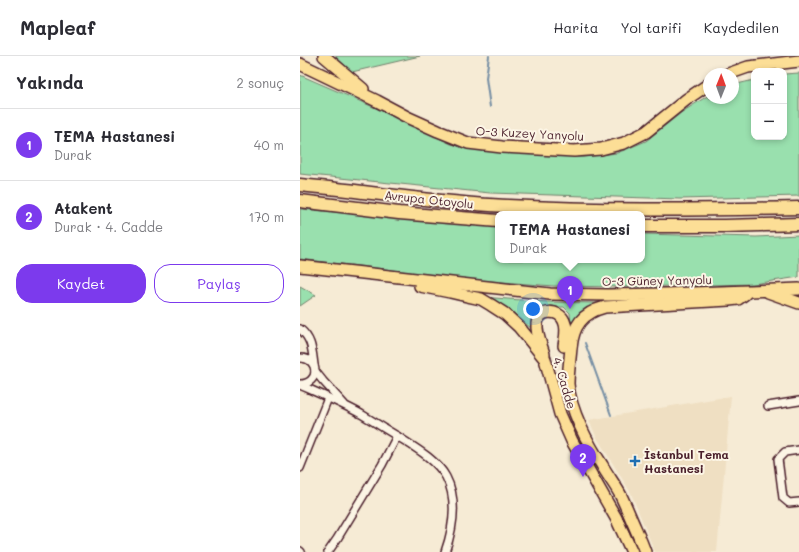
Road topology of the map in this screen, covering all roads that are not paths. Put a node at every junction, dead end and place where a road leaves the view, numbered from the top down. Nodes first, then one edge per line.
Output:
1 (324, 56) edge
2 (799, 61) edge
3 (300, 64) edge
4 (739, 70) edge
5 (703, 88) edge
6 (377, 101) junction
7 (300, 185) edge
8 (300, 201) edge
9 (799, 208) edge
10 (495, 221) edge
11 (799, 224) edge
12 (645, 226) edge
13 (300, 266) edge
14 (345, 271) junction
15 (799, 289) edge
16 (764, 291) junction
17 (749, 292) junction
18 (799, 303) edge
19 (300, 329) edge
20 (300, 358) edge
21 (544, 359) junction
22 (315, 369) junction
23 (300, 384) edge
24 (568, 384) junction
25 (328, 398) junction
26 (799, 401) edge
27 (768, 406) dead end
28 (346, 407) junction
29 (397, 436) junction
30 (799, 450) edge
31 (300, 468) edge
32 (799, 502) edge
33 (328, 552) edge
34 (445, 552) edge
35 (632, 552) edge
36 (645, 552) edge

1 - 6 main road
2 - 4 main road
3 - 6 main road, O-3 Kuzey Yanyolu
5 - 6 main road, O-3 Kuzey Yanyolu
7 - 9 highway, Avrupa Otoyolu
8 - 10 highway, Avrupa Otoyolu
11 - 12 highway
13 - 14 main road, O-3 Güney Yanyolu
14 - 17 main road, O-3 Güney Yanyolu
14 - 21 main road, 4. Cadde
15 - 16 main road, O-3 Güney Yanyolu
16 - 17 main road, O-3 Güney Yanyolu
16 - 18 main road
17 - 24 main road, 4. Cadde
19 - 22 street
20 - 22 street
21 - 24 main road
21 - 35 main road, 4. Cadde
22 - 23 street
22 - 28 street
23 - 25 street
24 - 36 main road, 4. Cadde
25 - 28 street
25 - 31 street
26 - 27 street
28 - 29 street
29 - 33 street
29 - 34 street
30 - 32 street

